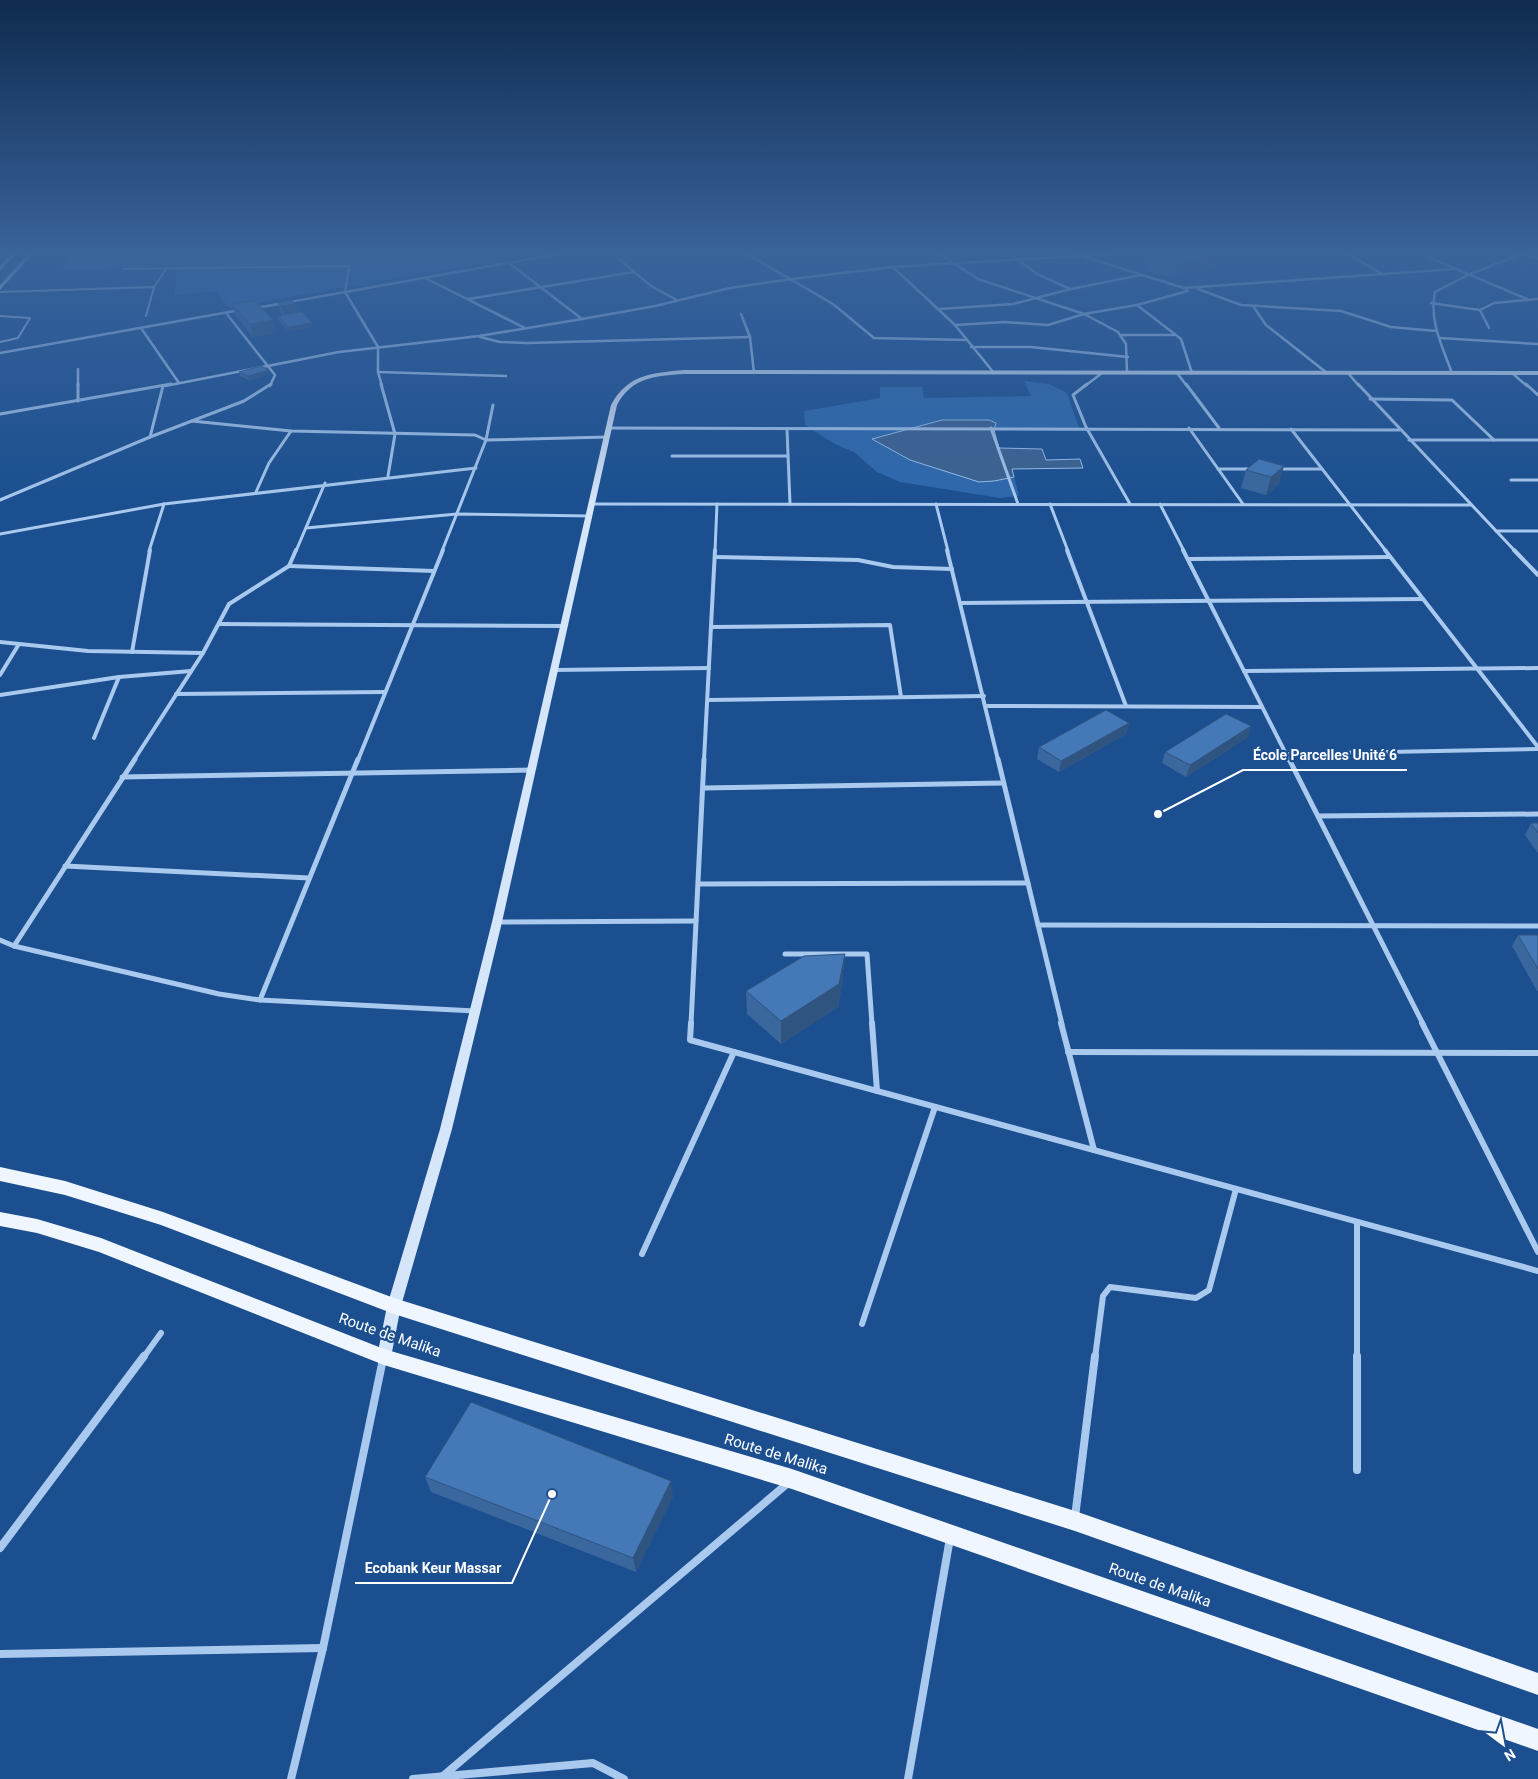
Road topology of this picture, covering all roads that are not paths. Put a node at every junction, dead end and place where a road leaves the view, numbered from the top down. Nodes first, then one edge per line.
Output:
1 (19, 337) edge
2 (90, 337) edge
3 (147, 337) edge
4 (245, 337) edge
5 (372, 337) edge
6 (470, 337) edge
7 (483, 337) edge
8 (750, 337) joint
9 (873, 337) edge
10 (965, 337) edge
11 (1123, 337) edge
12 (1179, 337) edge
13 (1281, 337) edge
14 (1440, 338) joint
15 (967, 340) junction
16 (0, 342) edge
17 (1538, 344) edge
18 (378, 347) junction
19 (971, 347) junction
20 (0, 353) edge
21 (1128, 357) junction
22 (267, 364) junction
23 (78, 369) dead end
24 (378, 372) junction
25 (754, 373) junction
26 (994, 373) junction
27 (1102, 373) junction
28 (1127, 373) junction
29 (1177, 373) junction
30 (1192, 373) junction
31 (1327, 373) junction
32 (1348, 373) junction
33 (1452, 373) junction
34 (1512, 373) junction
35 (1538, 373) edge
36 (506, 376) dead end
37 (179, 383) junction
38 (163, 386) junction
39 (1538, 395) edge
40 (1370, 399) junction
41 (78, 401) junction
42 (494, 405) dead end
43 (0, 414) edge
44 (192, 421) junction
45 (1086, 427) junction
46 (787, 428) junction
47 (991, 428) junction
48 (1189, 428) junction
49 (1219, 428) junction
50 (1291, 429) junction
51 (1399, 430) junction
52 (291, 431) junction
53 (608, 432) junction
54 (395, 434) junction
55 (150, 437) junction
56 (486, 440) junction
57 (1409, 440) junction
58 (1494, 440) junction
59 (1538, 440) edge
60 (672, 456) dead end
61 (788, 456) junction
62 (476, 468) junction
63 (1218, 469) junction
64 (1256, 469) edge
65 (1275, 469) edge
66 (1322, 469) junction
67 (388, 476) junction
68 (1511, 480) dead end
69 (1538, 480) edge
70 (325, 483) junction
71 (256, 492) junction
72 (0, 500) edge
73 (164, 504) junction
74 (593, 504) junction
75 (717, 504) junction
76 (790, 504) junction
77 (936, 504) junction
78 (1018, 504) junction
79 (1050, 504) junction
80 (1130, 504) junction
81 (1160, 504) junction
82 (1243, 504) junction
83 (1350, 504) junction
84 (1471, 504) junction
85 (457, 514) junction
86 (590, 516) junction
87 (306, 528) junction
88 (1496, 530) junction
89 (1538, 531) edge
90 (0, 534) edge
91 (715, 557) junction
92 (1390, 557) junction
93 (1188, 559) junction
94 (289, 566) junction
95 (952, 569) junction
96 (434, 571) junction
97 (1538, 575) edge
98 (1423, 599) junction
99 (1209, 600) junction
100 (960, 602) junction
101 (1086, 602) junction
102 (219, 624) junction
103 (412, 625) junction
104 (564, 626) junction
105 (711, 627) junction
106 (0, 642) edge
107 (19, 644) junction
108 (132, 652) junction
109 (203, 653) junction
110 (709, 668) junction
111 (1477, 668) junction
112 (1538, 668) edge
113 (555, 670) junction
114 (1244, 670) junction
115 (191, 671) junction
116 (0, 675) edge
117 (119, 677) junction
118 (385, 692) junction
119 (176, 694) junction
120 (0, 695) edge
121 (984, 696) junction
122 (901, 698) junction
123 (708, 700) junction
124 (987, 706) junction
125 (1126, 706) junction
126 (1262, 706) junction
127 (94, 738) dead end
128 (1538, 748) edge
129 (1287, 754) junction
130 (532, 770) junction
131 (352, 773) junction
132 (122, 777) junction
133 (1003, 783) junction
134 (703, 788) junction
135 (1538, 814) edge
136 (1319, 816) junction
137 (65, 866) junction
138 (309, 878) junction
139 (1028, 883) junction
140 (699, 884) junction
141 (696, 921) junction
142 (497, 922) junction
143 (1038, 925) junction
144 (1538, 926) edge
145 (1374, 927) junction
146 (0, 940) edge
147 (14, 946) junction
148 (785, 954) dead end
149 (260, 1000) junction
150 (475, 1011) junction
151 (734, 1052) junction
152 (1068, 1052) junction
153 (1438, 1053) junction
154 (1538, 1053) edge
155 (877, 1091) junction
156 (935, 1107) junction
157 (1094, 1150) junction
158 (0, 1174) edge
159 (1236, 1190) junction
160 (0, 1219) edge
161 (1357, 1222) junction
162 (1538, 1252) edge
163 (642, 1254) dead end
164 (1538, 1271) edge
165 (394, 1306) junction
166 (862, 1324) dead end
167 (161, 1333) dead end
168 (384, 1357) junction
169 (1357, 1470) dead end
170 (792, 1479) junction
171 (1075, 1521) junction
172 (951, 1533) junction
173 (0, 1548) edge
174 (323, 1648) junction
175 (0, 1654) edge
176 (1538, 1684) edge
177 (1538, 1740) edge
178 (442, 1776) junction
179 (291, 1779) edge
180 (413, 1779) edge
181 (624, 1779) edge
182 (908, 1779) edge

1 - 16 lane
2 - 20 street
3 - 37 street
4 - 22 street
5 - 18 street
6 - 18 street
7 - 8 street
8 - 25 street
9 - 15 street
10 - 15 street
11 - 21 street
12 - 30 street
13 - 31 street
14 - 17 street
14 - 33 street
15 - 19 street
18 - 22 street
18 - 24 street
19 - 21 street
19 - 26 street
21 - 28 street
22 - 37 street
22 - 44 street
23 - 41 street
24 - 36 street
24 - 54 street
25 - 26 street
25 - 53 street
26 - 27 street
27 - 28 street
27 - 45 street
28 - 29 street
29 - 30 street
29 - 49 street
30 - 31 street
31 - 32 street
32 - 33 street
32 - 40 street
33 - 34 street
34 - 35 street
34 - 39 street
37 - 38 street
38 - 41 street
38 - 55 street
40 - 51 street
40 - 58 street
41 - 43 street
42 - 56 street
44 - 52 street
44 - 55 street
45 - 47 street
45 - 48 street
45 - 80 street
46 - 47 street
46 - 53 street
46 - 61 street
47 - 78 street
48 - 49 street
48 - 63 street
49 - 50 street
50 - 51 street
50 - 66 street
51 - 57 street
52 - 54 street
52 - 71 street
53 - 56 street
53 - 74 street
54 - 56 street
54 - 67 street
55 - 72 street
56 - 62 street
57 - 58 street
57 - 84 street
58 - 59 street
60 - 61 street
61 - 76 street
62 - 67 street
62 - 85 street
63 - 64 street
63 - 82 street
65 - 66 street
66 - 83 street
67 - 70 street
68 - 69 street
70 - 71 street
70 - 87 street
71 - 73 street
73 - 90 street
73 - 108 street
74 - 75 street
74 - 86 street
75 - 76 street
75 - 91 street
76 - 77 street
77 - 78 street
77 - 95 street
78 - 79 street
79 - 80 street
79 - 101 street
80 - 81 street
81 - 82 street
81 - 93 street
82 - 83 street
83 - 84 street
83 - 92 street
84 - 88 street
85 - 86 street
85 - 87 street
85 - 96 street
86 - 104 street
87 - 94 street
88 - 89 street
88 - 97 street
91 - 95 street
91 - 105 street
92 - 93 street
92 - 98 street
93 - 99 street
94 - 96 street
94 - 102 street
95 - 100 street
96 - 103 street
98 - 99 street
98 - 111 street
99 - 101 street
99 - 114 street
100 - 101 street
100 - 121 street
101 - 125 street
102 - 103 street
102 - 109 street
103 - 104 street
103 - 118 street
104 - 113 street
105 - 110 street
105 - 122 street
106 - 107 street
107 - 108 street
107 - 116 street
108 - 109 street
109 - 115 street
110 - 113 street
110 - 123 street
111 - 112 street
111 - 114 street
111 - 128 street
113 - 130 street
114 - 126 street
115 - 117 street
115 - 119 street
117 - 120 street
117 - 127 street
118 - 119 street
118 - 131 street
119 - 132 street
121 - 122 street
121 - 124 street
122 - 123 street
123 - 134 street
124 - 125 street
124 - 133 street
125 - 126 street
126 - 129 street
128 - 129 street
129 - 136 street
130 - 131 street
130 - 142 street
131 - 132 street
131 - 138 street
132 - 137 street
133 - 134 street
133 - 139 street
134 - 140 street
135 - 136 street
136 - 145 street
137 - 138 street
137 - 147 street
138 - 149 street
139 - 140 street
139 - 143 street
140 - 141 street
141 - 142 street
141 - 151 street
142 - 150 street
143 - 145 street
143 - 152 street
144 - 145 street
145 - 153 street
146 - 147 street
147 - 149 street
148 - 155 street
149 - 150 street
150 - 165 street
151 - 155 street
151 - 163 street
152 - 153 street
152 - 157 street
153 - 154 street
153 - 162 street
155 - 156 street
156 - 157 street
156 - 166 street
157 - 159 street
158 - 165 main road, Route de Malika
159 - 161 street
159 - 171 street
160 - 168 main road, Route de Malika
161 - 164 street
161 - 169 street
165 - 168 street
165 - 171 main road, Route de Malika
167 - 173 street
168 - 170 main road, Route de Malika
168 - 174 street
170 - 172 main road, Route de Malika
170 - 178 street
171 - 176 main road, Route de Malika
172 - 177 main road, Route de Malika
172 - 182 street
174 - 175 street
174 - 179 street
178 - 180 street
178 - 181 street

